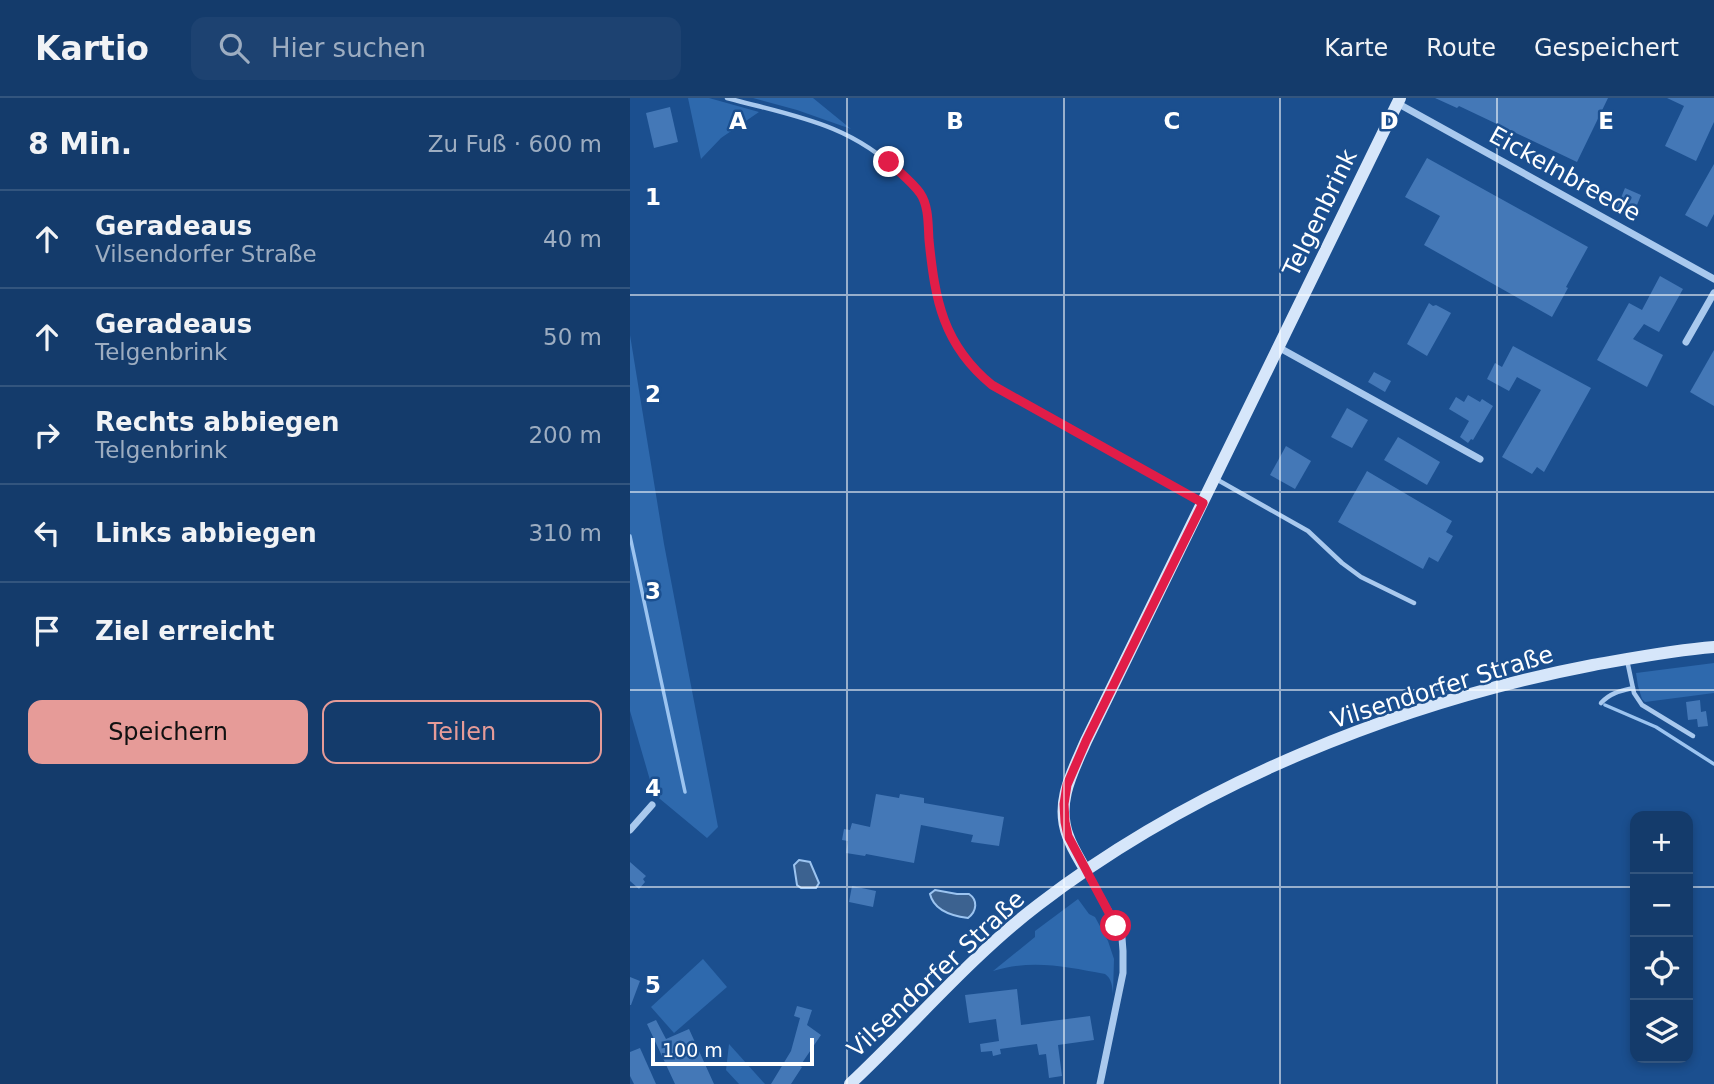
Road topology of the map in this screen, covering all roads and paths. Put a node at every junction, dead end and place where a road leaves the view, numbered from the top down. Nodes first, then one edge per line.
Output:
1 (727, 98) edge
2 (1399, 101) edge
3 (1714, 279) edge
4 (1714, 293) edge
5 (1686, 342) dead end
6 (1278, 347) junction
7 (1480, 459) dead end
8 (1215, 478) junction
9 (1203, 503) junction
10 (1414, 603) dead end
11 (1714, 647) edge
12 (1627, 659) junction
13 (1633, 688) junction
14 (1601, 703) dead end
15 (1693, 736) dead end
16 (652, 805) dead end
17 (630, 830) edge
18 (1086, 871) junction
19 (850, 1084) edge
20 (1100, 1084) edge

1 - 9 lane
2 - 3 street, Eickelnbreede
2 - 6 main road, Telgenbrink
4 - 5 street
6 - 7 street
6 - 8 main road, Telgenbrink
8 - 9 main road, Telgenbrink
8 - 10 lane
9 - 18 main road, Telgenbrink
11 - 12 main road, Vilsendorfer Straße
12 - 13 lane
12 - 18 main road, Vilsendorfer Straße
13 - 14 lane
13 - 15 lane
16 - 17 street
18 - 19 main road, Vilsendorfer Straße
18 - 20 street

